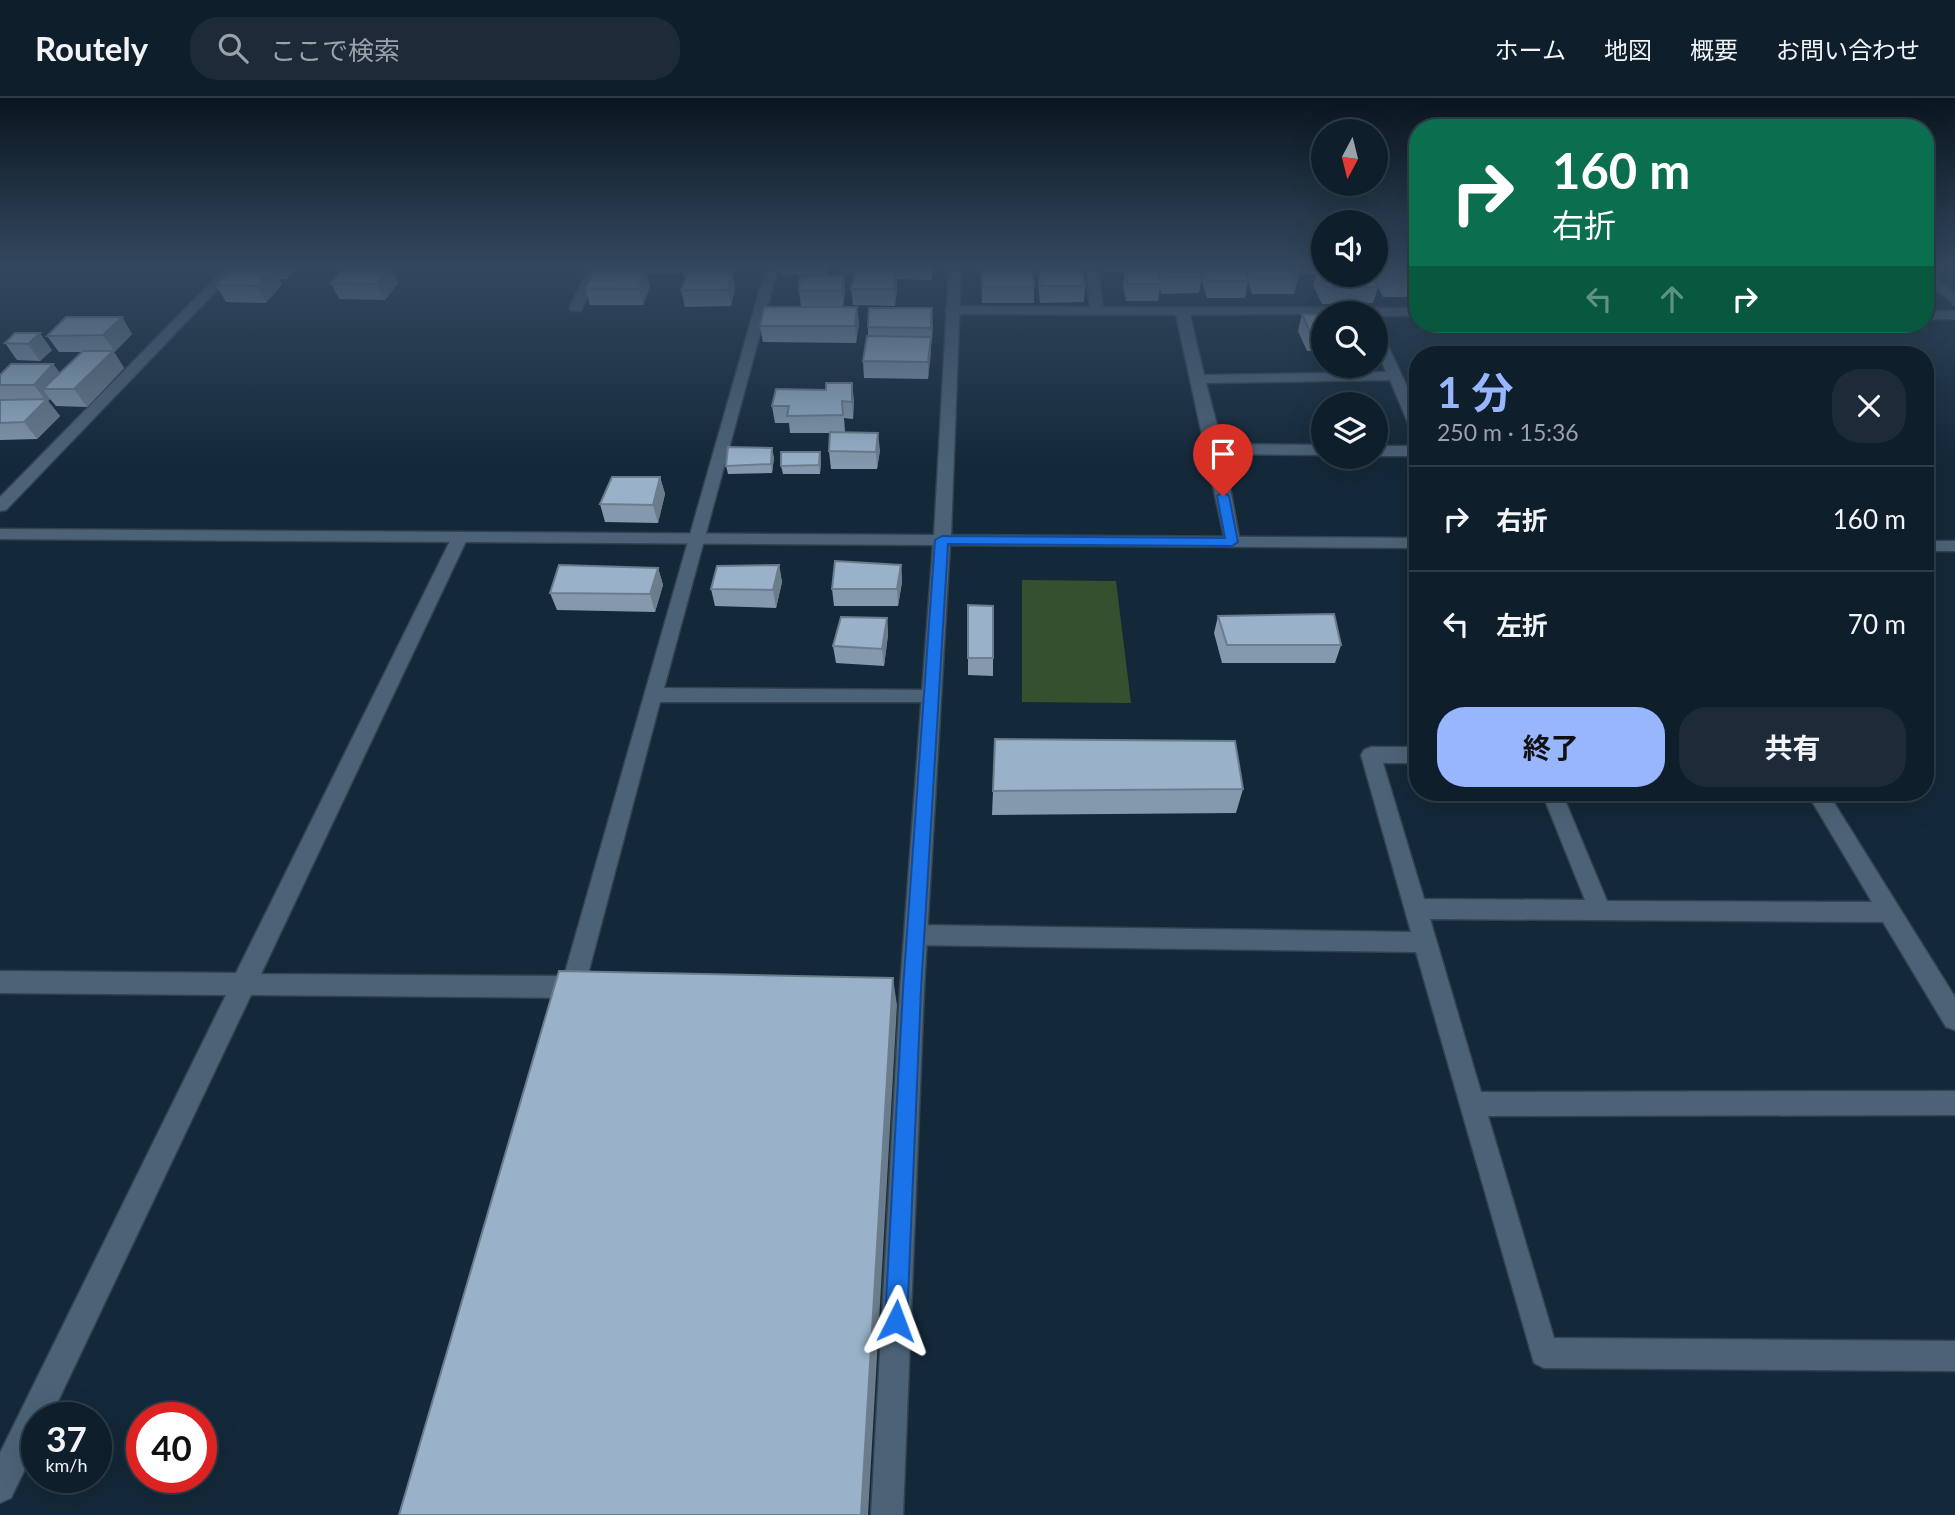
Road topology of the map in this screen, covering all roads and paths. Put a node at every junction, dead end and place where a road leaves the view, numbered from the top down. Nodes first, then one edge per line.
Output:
1 (168, 334) edge
2 (753, 334) edge
3 (951, 334) edge
4 (1187, 334) edge
5 (1388, 364) edge
6 (1393, 376) junction
7 (1197, 379) junction
8 (1409, 409) edge
9 (1215, 449) junction
10 (1311, 450) edge
11 (1388, 451) edge
12 (1409, 451) edge
13 (0, 506) edge
14 (0, 534) edge
15 (460, 537) junction
16 (695, 538) junction
17 (942, 540) junction
18 (1232, 542) junction
19 (1409, 543) edge
20 (1934, 546) edge
21 (1955, 546) edge
22 (652, 695) junction
23 (931, 697) junction
24 (1409, 755) edge
25 (1555, 801) edge
26 (1822, 801) edge
27 (1415, 909) junction
28 (1600, 910) junction
29 (1889, 912) junction
30 (916, 935) junction
31 (1425, 942) junction
32 (0, 982) edge
33 (244, 984) junction
34 (573, 986) junction
35 (600, 987) edge
36 (885, 989) edge
37 (912, 989) junction
38 (1953, 1014) edge
39 (1955, 1103) edge
40 (1472, 1104) junction
41 (1955, 1356) edge
42 (0, 1487) edge
43 (887, 1515) edge

1 - 13 street
2 - 16 street
3 - 17 street
4 - 7 street
5 - 6 street
6 - 7 street
6 - 8 street
7 - 9 street
9 - 10 street
9 - 18 street
11 - 12 street
14 - 15 street
15 - 16 street
15 - 33 street
16 - 17 street
16 - 22 street
17 - 18 street
17 - 23 street
18 - 19 street
20 - 21 street
22 - 23 street
22 - 34 street
23 - 30 street
24 - 27 street
25 - 28 street
26 - 29 street
27 - 28 street
27 - 31 street
28 - 29 street
29 - 38 street
30 - 31 street
30 - 37 street
31 - 40 street
32 - 33 street
33 - 34 street
33 - 42 street
34 - 35 street
36 - 37 street
37 - 43 street
39 - 40 street
40 - 41 street

